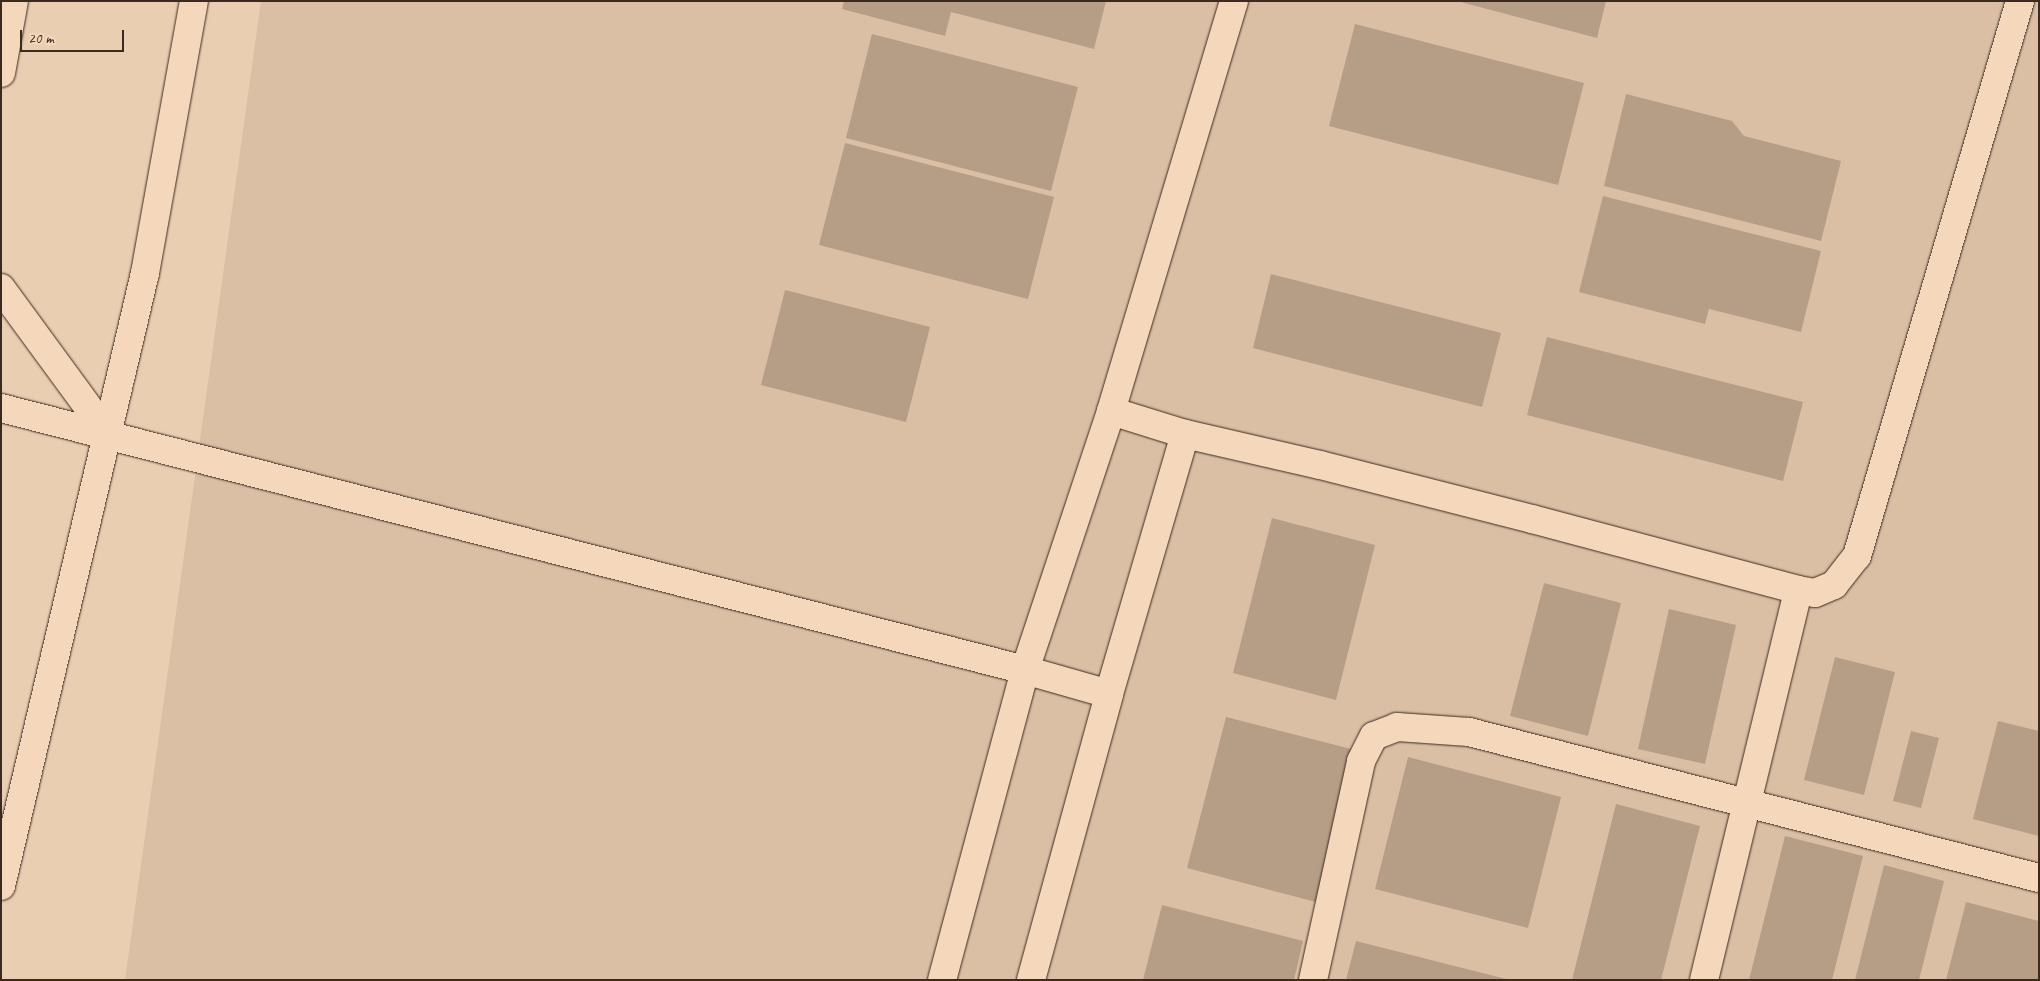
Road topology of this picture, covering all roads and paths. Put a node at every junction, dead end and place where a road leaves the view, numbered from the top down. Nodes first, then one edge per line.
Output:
1 (14, 1) edge
2 (194, 1) edge
3 (1234, 1) edge
4 (2020, 1) edge
5 (1, 73) edge
6 (1, 288) edge
7 (1, 408) edge
8 (1111, 410) junction
9 (107, 433) junction
10 (1185, 434) junction
11 (1798, 590) junction
12 (1025, 670) junction
13 (1109, 694) junction
14 (1746, 804) junction
15 (2039, 878) edge
16 (1, 886) edge
17 (942, 980) edge
18 (1030, 980) edge
19 (1313, 980) edge
20 (1704, 980) edge

1 - 5 street
2 - 9 street
3 - 8 street
4 - 11 street
6 - 9 street
7 - 9 street
8 - 10 street
8 - 12 street
9 - 12 street
9 - 16 street
10 - 11 street
10 - 13 street
11 - 14 street
12 - 13 street
12 - 17 street
13 - 18 street
14 - 15 street
14 - 19 street
14 - 20 street

